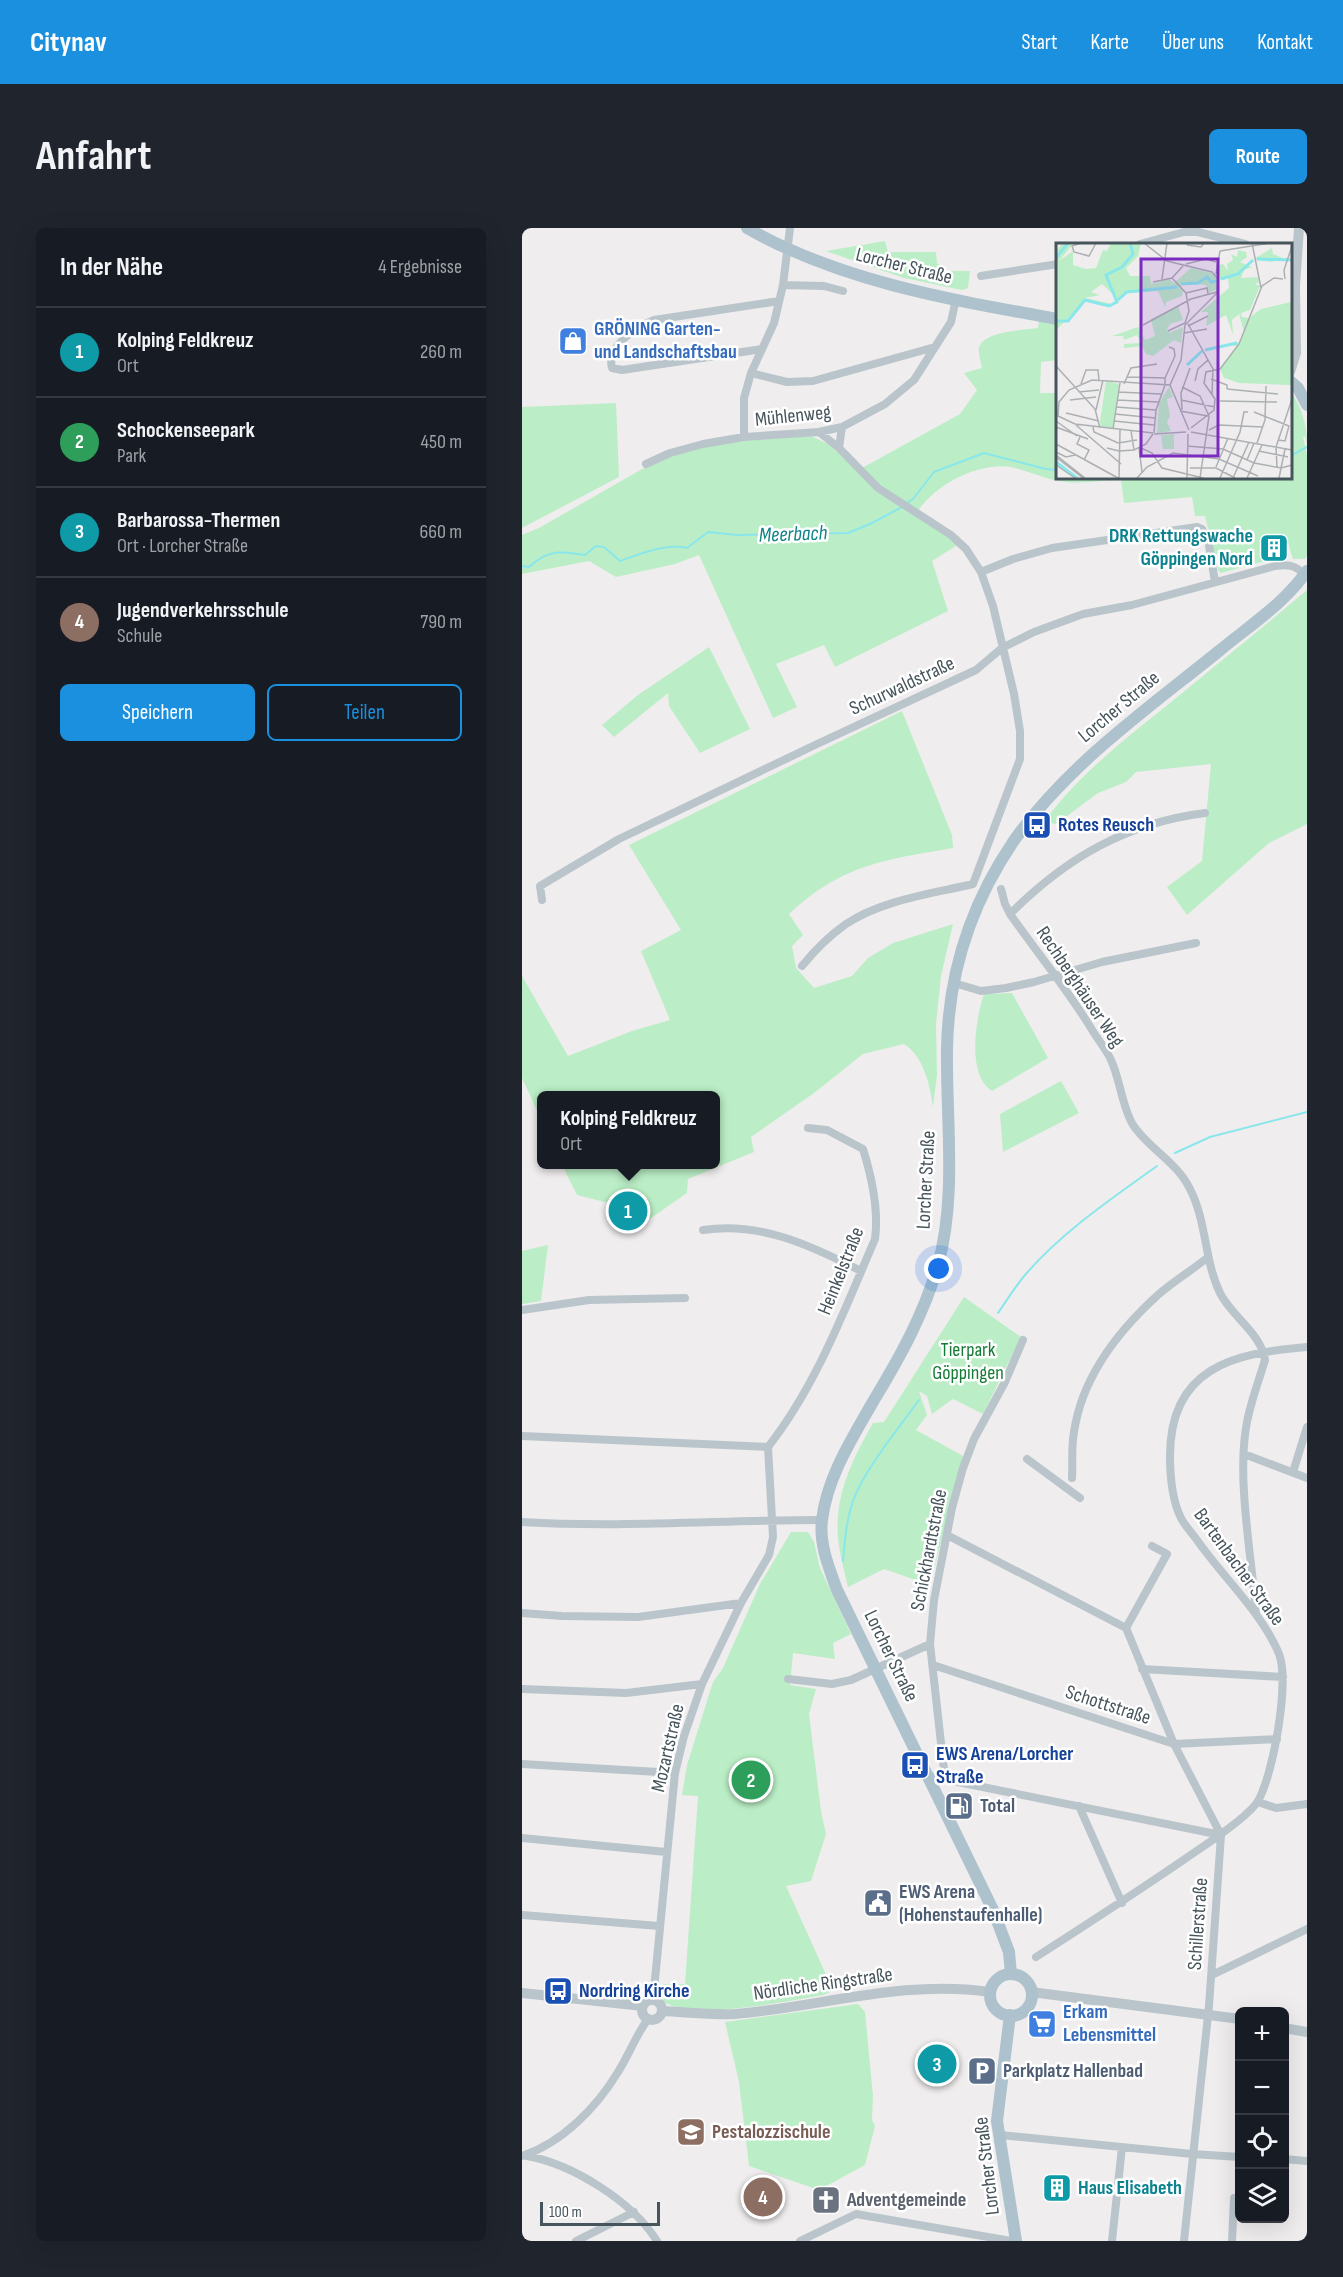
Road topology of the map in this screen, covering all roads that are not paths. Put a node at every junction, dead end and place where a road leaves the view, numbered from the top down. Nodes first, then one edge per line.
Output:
1 (747, 228) edge
2 (790, 228) edge
3 (1299, 228) edge
4 (1144, 243) edge
5 (1241, 243) edge
6 (787, 249) junction
7 (1293, 258) edge
8 (1056, 264) edge
9 (981, 276) dead end
10 (783, 285) junction
11 (843, 291) dead end
12 (956, 299) junction
13 (779, 301) junction
14 (1056, 319) edge
15 (935, 347) junction
16 (762, 349) junction
17 (1292, 366) edge
18 (751, 373) junction
19 (1292, 383) edge
20 (1307, 405) edge
21 (842, 427) junction
22 (819, 432) junction
23 (744, 437) junction
24 (839, 448) junction
25 (646, 464) dead end
26 (981, 572) junction
27 (1306, 573) edge
28 (1215, 582) junction
29 (1002, 648) junction
30 (1205, 813) dead end
31 (1001, 890) dead end
32 (542, 900) dead end
33 (1010, 914) junction
34 (1196, 943) dead end
35 (802, 966) dead end
36 (1056, 975) junction
37 (954, 983) junction
38 (808, 1128) dead end
39 (703, 1230) dead end
40 (1208, 1258) junction
41 (861, 1271) junction
42 (685, 1298) dead end
43 (522, 1310) edge
44 (1023, 1340) dead end
45 (1307, 1347) edge
46 (1264, 1351) junction
47 (1307, 1428) edge
48 (522, 1436) edge
49 (768, 1448) junction
50 (1244, 1454) junction
51 (1027, 1459) dead end
52 (1293, 1472) junction
53 (1072, 1478) dead end
54 (1307, 1478) edge
55 (1080, 1498) dead end
56 (772, 1519) junction
57 (822, 1520) junction
58 (522, 1522) edge
59 (947, 1535) junction
60 (1152, 1546) dead end
61 (741, 1603) junction
62 (522, 1613) edge
63 (1256, 1615) junction
64 (1126, 1628) junction
65 (930, 1644) junction
66 (933, 1665) junction
67 (876, 1668) junction
68 (1142, 1669) junction
69 (1283, 1677) junction
70 (788, 1679) dead end
71 (702, 1684) junction
72 (522, 1689) edge
73 (1277, 1739) junction
74 (1174, 1744) junction
75 (522, 1764) edge
76 (675, 1773) junction
77 (928, 1776) junction
78 (945, 1779) junction
79 (1258, 1802) junction
80 (1307, 1804) edge
81 (1079, 1806) junction
82 (1221, 1835) junction
83 (522, 1838) edge
84 (666, 1852) junction
85 (1122, 1903) junction
86 (522, 1915) edge
87 (659, 1926) junction
88 (1307, 1929) edge
89 (1036, 1958) dead end
90 (1011, 1974) junction
91 (1212, 1975) junction
92 (990, 1992) junction
93 (1031, 1992) junction
94 (522, 1993) edge
95 (653, 2000) junction
96 (643, 2006) junction
97 (662, 2011) junction
98 (1208, 2014) junction
99 (1010, 2015) junction
100 (1235, 2018) edge
101 (648, 2019) junction
102 (1289, 2029) edge
103 (1307, 2032) edge
104 (1000, 2135) junction
105 (1122, 2147) junction
106 (1192, 2154) junction
107 (523, 2156) edge
108 (1235, 2157) edge
109 (1289, 2159) edge
110 (1307, 2161) edge
111 (1234, 2198) dead end
112 (634, 2212) junction
113 (576, 2241) edge
114 (657, 2241) edge
115 (800, 2241) edge
116 (1011, 2241) edge
117 (1016, 2241) edge
118 (1112, 2241) edge
119 (1184, 2241) edge
120 (1232, 2241) edge

1 - 6 main road, Lorcher Straße
2 - 6 street
3 - 7 street
4 - 5 street
6 - 10 street
6 - 12 main road, Lorcher Straße
7 - 17 street
8 - 9 street
10 - 11 street
10 - 13 street
12 - 14 main road, Lorcher Straße
12 - 15 street, Mühlenweg
13 - 16 street
13 - 16 street
15 - 18 street
15 - 21 street, Mühlenweg
16 - 18 street
18 - 23 street
19 - 20 main road
21 - 22 street, Mühlenweg
21 - 24 street
22 - 23 street, Mühlenweg
22 - 24 street
23 - 25 street, Mühlenweg
24 - 26 street
26 - 28 street
26 - 29 street
27 - 28 street, Schurwaldstraße
27 - 37 main road, Lorcher Straße
28 - 29 street, Schurwaldstraße
29 - 32 street, Schurwaldstraße
29 - 35 street
30 - 33 street
31 - 33 street, Rechberghäuser Weg
33 - 36 street, Rechberghäuser Weg
34 - 36 street
36 - 37 street
36 - 40 street, Rechberghäuser Weg
37 - 57 main road, Lorcher Straße
38 - 41 street, Heinkelstraße
39 - 41 street
40 - 46 street, Rechberghäuser Weg
40 - 53 street
41 - 49 street, Heinkelstraße
42 - 43 street
44 - 59 street, Schickhardtstraße
45 - 46 street, Bartenbacher Straße
46 - 50 street
46 - 63 street, Bartenbacher Straße
47 - 52 street
48 - 49 street
49 - 56 street, Mozartstraße
50 - 52 street
50 - 63 street
51 - 55 street
52 - 54 street
56 - 57 street
56 - 58 street
56 - 61 street, Mozartstraße
57 - 67 main road, Lorcher Straße
59 - 64 street
59 - 65 street, Schickhardtstraße
60 - 64 street
61 - 62 street
61 - 71 street, Mozartstraße
63 - 69 street, Bartenbacher Straße
64 - 68 street
65 - 66 street, Schickhardtstraße
65 - 67 street
66 - 74 street, Schottstraße
66 - 78 street, Schickhardtstraße
67 - 70 street
67 - 77 main road, Lorcher Straße
68 - 69 street
68 - 74 street
69 - 73 street, Bartenbacher Straße
71 - 72 street
71 - 76 street, Mozartstraße
73 - 74 street, Schottstraße
73 - 79 street, Bartenbacher Straße
74 - 82 street
75 - 76 street
76 - 84 street, Mozartstraße
77 - 78 street
77 - 90 main road, Lorcher Straße
78 - 81 street
79 - 80 street
79 - 82 street
81 - 82 street
81 - 85 street
82 - 85 street
82 - 91 street, Schillerstraße
83 - 84 street
84 - 87 street, Mozartstraße
85 - 89 street
86 - 87 street
87 - 95 street, Mozartstraße
88 - 91 street
90 - 92 main road
90 - 93 main road
91 - 98 street, Schillerstraße
92 - 97 street, Nördliche Ringstraße
92 - 99 main road
93 - 98 street
93 - 99 main road
94 - 96 street
95 - 96 street
95 - 97 street
96 - 101 street
97 - 101 street
98 - 100 street
98 - 106 street, Schillerstraße
99 - 104 main road, Lorcher Straße
101 - 107 street
102 - 103 street
104 - 105 street
104 - 117 main road, Lorcher Straße
105 - 106 street
105 - 118 street
106 - 108 street
106 - 119 street, Schillerstraße
107 - 112 street
109 - 110 street
111 - 120 street
112 - 113 street
112 - 114 street
115 - 116 street

